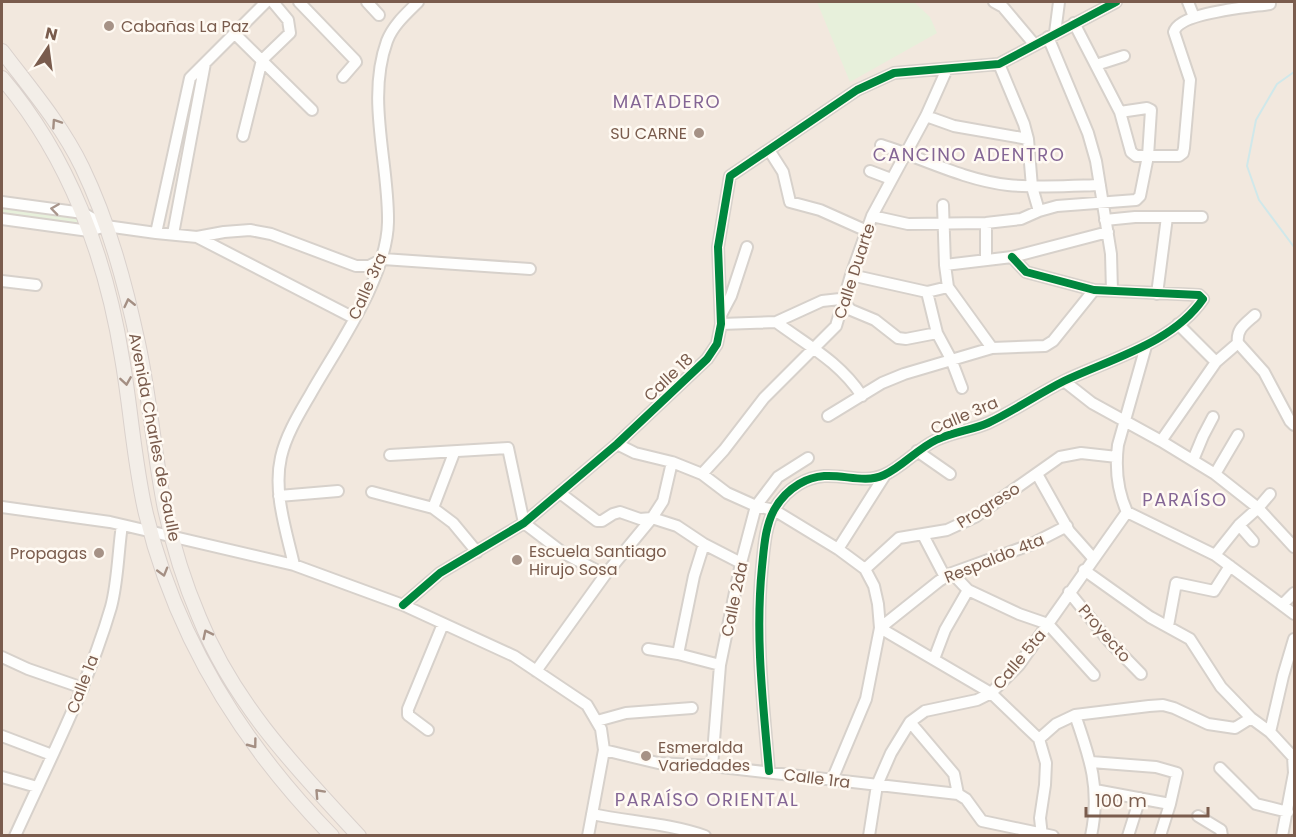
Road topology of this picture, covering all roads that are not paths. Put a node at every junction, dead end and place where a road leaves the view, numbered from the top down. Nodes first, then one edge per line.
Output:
1 (266, 2) edge
2 (273, 2) edge
3 (299, 2) edge
4 (367, 2) edge
5 (418, 2) edge
6 (994, 2) edge
7 (1059, 2) edge
8 (1115, 2) edge
9 (1188, 2) edge
10 (1270, 4) dead end
11 (379, 15) dead end
12 (1194, 17) junction
13 (1074, 23) junction
14 (234, 33) junction
15 (1052, 35) junction
16 (1035, 45) junction
17 (2, 51) edge
18 (1124, 56) dead end
19 (262, 60) junction
20 (205, 62) junction
21 (999, 64) junction
22 (1095, 65) junction
23 (947, 69) junction
24 (343, 77) dead end
25 (2, 78) edge
26 (312, 110) dead end
27 (1120, 112) junction
28 (926, 116) junction
29 (243, 136) dead end
30 (1028, 139) junction
31 (880, 145) dead end
32 (769, 150) junction
33 (906, 153) junction
34 (1148, 156) junction
35 (870, 171) dead end
36 (891, 179) junction
37 (1100, 185) junction
38 (1032, 187) junction
39 (2, 202) edge
40 (1102, 202) junction
41 (943, 205) dead end
42 (1039, 211) junction
43 (83, 213) junction
44 (872, 216) junction
45 (1167, 217) junction
46 (1202, 217) dead end
47 (2, 219) edge
48 (1105, 220) junction
49 (986, 223) junction
50 (944, 225) junction
51 (106, 226) junction
52 (89, 231) junction
53 (867, 231) junction
54 (224, 232) junction
55 (1108, 232) junction
56 (156, 233) junction
57 (173, 234) junction
58 (197, 237) junction
59 (747, 247) dead end
60 (221, 249) junction
61 (1012, 257) junction
62 (383, 259) junction
63 (986, 260) junction
64 (945, 265) junction
65 (530, 269) dead end
66 (851, 275) junction
67 (2, 281) edge
68 (36, 285) dead end
69 (948, 287) junction
70 (1094, 290) junction
71 (1112, 291) junction
72 (927, 292) junction
73 (1157, 294) junction
74 (844, 303) junction
75 (1255, 315) dead end
76 (354, 318) junction
77 (721, 319) junction
78 (776, 322) junction
79 (1178, 324) junction
80 (937, 333) junction
81 (1238, 343) junction
82 (1146, 346) junction
83 (816, 348) junction
84 (992, 348) junction
85 (951, 359) junction
86 (1216, 362) junction
87 (1064, 381) junction
88 (962, 388) dead end
89 (862, 396) junction
90 (828, 416) dead end
91 (1213, 417) dead end
92 (1125, 421) junction
93 (1294, 425) edge
94 (1238, 435) dead end
95 (1161, 441) junction
96 (618, 444) junction
97 (917, 451) junction
98 (454, 453) junction
99 (390, 455) dead end
100 (1116, 457) junction
101 (808, 458) dead end
102 (1193, 460) junction
103 (672, 462) junction
104 (702, 474) junction
105 (950, 474) dead end
106 (1037, 474) junction
107 (1215, 474) junction
108 (885, 475) junction
109 (338, 491) dead end
110 (372, 492) dead end
111 (561, 493) junction
112 (1270, 494) dead end
113 (279, 496) junction
114 (756, 506) junction
115 (2, 507) edge
116 (433, 508) junction
117 (1258, 508) junction
118 (774, 510) junction
119 (1127, 512) junction
120 (652, 518) junction
121 (524, 523) junction
122 (122, 525) junction
123 (1239, 525) junction
124 (1067, 526) junction
125 (151, 532) junction
126 (171, 535) junction
127 (923, 535) junction
128 (1253, 541) dead end
129 (704, 544) junction
130 (1294, 547) edge
131 (838, 549) junction
132 (477, 552) junction
133 (1215, 555) junction
134 (1093, 558) junction
135 (741, 563) junction
136 (294, 565) junction
137 (1230, 566) junction
138 (865, 569) junction
139 (1084, 570) junction
140 (604, 575) junction
141 (948, 575) junction
142 (968, 590) junction
143 (1069, 592) junction
144 (1294, 593) edge
145 (1284, 604) junction
146 (403, 605) junction
147 (1294, 614) edge
148 (443, 624) junction
149 (1048, 624) junction
150 (1168, 626) junction
151 (880, 628) junction
152 (1294, 639) edge
153 (648, 649) dead end
154 (678, 654) junction
155 (2, 657) edge
156 (934, 659) junction
157 (720, 665) junction
158 (536, 671) junction
159 (1141, 674) dead end
160 (1094, 675) dead end
161 (1283, 676) junction
162 (1294, 681) edge
163 (83, 688) junction
164 (991, 693) junction
165 (692, 708) dead end
166 (1075, 715) junction
167 (1251, 718) junction
168 (597, 721) junction
169 (910, 722) junction
170 (428, 730) dead end
171 (1270, 732) junction
172 (2, 736) edge
173 (1039, 739) junction
174 (604, 750) junction
175 (52, 755) junction
176 (1294, 758) edge
177 (1091, 762) junction
178 (712, 765) junction
179 (1220, 768) dead end
180 (769, 771) junction
181 (2, 777) edge
182 (832, 780) junction
183 (877, 785) junction
184 (37, 787) junction
185 (1095, 790) junction
186 (958, 794) junction
187 (1140, 798) junction
188 (1170, 804) junction
189 (1288, 812) junction
190 (592, 814) junction
191 (1198, 816) dead end
192 (1042, 835) edge
193 (15, 836) edge
194 (332, 836) edge
195 (359, 836) edge
196 (588, 836) edge
197 (705, 836) edge
198 (869, 836) edge
199 (1053, 836) edge
200 (1091, 836) edge
201 (1128, 836) edge
202 (1160, 836) edge
203 (1222, 836) edge
204 (1282, 836) edge

1 - 14 street
2 - 19 street
3 - 24 street
4 - 11 street
5 - 62 street, Calle 3ra
6 - 16 street
7 - 15 street
8 - 13 street
9 - 12 street
10 - 12 street
12 - 34 street
13 - 15 street
13 - 22 street
14 - 19 street
14 - 20 street
15 - 16 street
15 - 37 street
16 - 21 street
51 -> 17 main road, Avenida Charles de Gaulle
18 - 22 street
19 - 26 street
19 - 29 street
20 - 56 street
20 - 57 street
21 - 23 street, Calle 18
21 - 30 street
22 - 27 street
23 - 28 street, Calle Duarte
23 - 32 street, Calle 18
25 - 43 main road, Avenida Charles de Gaulle
27 - 34 street
27 - 34 street
28 - 30 street
28 - 33 street, Calle Duarte
30 - 38 street
31 - 33 street
32 - 53 street
32 - 77 street, Calle 18
33 - 36 street, Calle Duarte
33 - 38 street
34 - 40 street
35 - 36 street
36 - 44 street, Calle Duarte
37 - 38 street
37 - 40 street
38 - 42 street
43 -> 39 street
40 - 42 street
40 - 48 street
41 - 50 street
42 - 49 street
43 - 51 street
43 - 52 main road, Avenida Charles de Gaulle
44 - 50 street
44 - 53 street, Calle Duarte
45 - 46 street
45 - 48 street
45 - 73 street
47 - 52 street
48 - 55 street
49 - 50 street
49 - 63 street
50 - 64 street
51 - 52 street
51 - 56 street
126 -> 51 main road, Avenida Charles de Gaulle
52 -> 125 main road, Avenida Charles de Gaulle
53 - 66 street, Calle Duarte
54 - 58 street
54 - 60 street
54 - 62 street
55 - 61 street
55 - 71 street
56 - 57 street
57 - 58 street
58 - 60 street
59 - 77 street
60 - 76 street
61 - 63 street
61 - 70 street
62 - 65 street
62 - 76 street, Calle 3ra
63 - 64 street
64 - 69 street
66 - 72 street
66 - 74 street, Calle Duarte
67 - 68 street
69 - 72 street
69 - 84 street
70 - 71 street
70 - 84 street
71 - 73 street
72 - 80 street
73 - 79 street, Calle 3ra
74 - 78 street
74 - 80 street
74 - 83 street, Calle Duarte
75 - 81 street
76 - 113 street, Calle 3ra
77 - 78 street
77 - 96 street, Calle 18
78 - 83 street
79 - 82 street, Calle 3ra
79 - 86 street
80 - 85 street
81 - 86 street
81 - 93 street
82 - 87 street, Calle 3ra
82 - 92 street
83 - 89 street
83 - 104 street, Calle Duarte
84 - 85 street
85 - 88 street
85 - 89 street
86 - 95 street
87 - 92 street
87 - 97 street, Calle 3ra
89 - 90 street
91 - 102 street
92 - 95 street
92 - 100 street
94 - 107 street
95 - 102 street
96 - 103 street
96 - 111 street, Calle 18
97 - 105 street
97 - 108 street, Calle 3ra
98 - 99 street
98 - 116 street
98 - 121 street
100 - 106 street, Progreso
100 - 119 street
101 - 114 street, Calle 2da
102 - 107 street
103 - 104 street
103 - 120 street
104 - 114 street
106 - 124 street
106 - 127 street, Progreso
107 - 117 street
108 - 118 street
108 - 131 street
109 - 113 street
110 - 116 street
111 - 120 street
111 - 121 street, Calle 18
112 - 117 street
113 - 136 street, Calle 3ra
114 - 118 street
114 - 135 street, Calle 2da
115 - 122 street
116 - 132 street
117 - 123 street
117 - 130 street
118 - 131 street
118 - 180 street
119 - 133 street
119 - 134 street, Calle 5ta
120 - 129 street
120 - 140 street
121 - 132 street, Calle 18
121 - 140 street
122 - 125 street
122 - 163 street, Calle 1a
123 - 128 street
123 - 133 street
124 - 134 street
124 - 141 street, Respaldo 4ta
125 - 126 street
125 -> 194 main road, Avenida Charles de Gaulle
126 - 136 street
195 -> 126 main road, Avenida Charles de Gaulle
127 - 138 street, Progreso
127 - 141 street
129 - 135 street
129 - 154 street
131 - 138 street
132 - 146 street, Calle 18
133 - 137 street
134 - 139 street, Calle 5ta
135 - 157 street, Calle 2da
136 - 146 street
137 - 145 street
137 - 150 street
138 - 151 street
139 - 143 street, Calle 5ta
139 - 150 street
140 - 158 street
141 - 142 street
141 - 151 street, Respaldo 4ta
142 - 149 street
142 - 156 street
143 - 149 street, Calle 5ta
143 - 159 street, Proyecto
144 - 145 street
145 - 147 street
146 - 148 street
148 - 158 street
148 - 170 street
149 - 160 street
149 - 164 street, Calle 5ta
150 - 167 street
151 - 156 street
151 - 182 street
152 - 161 street
153 - 154 street
154 - 157 street
155 - 163 street
156 - 164 street
157 - 178 street, Calle 2da
158 - 168 street
161 - 162 street
161 - 171 street
163 - 175 street, Calle 1a
164 - 169 street, Calle 5ta
164 - 173 street
165 - 168 street
166 - 167 street
166 - 173 street
166 - 177 street
167 - 171 street
168 - 174 street
169 - 183 street
169 - 186 street
171 - 176 street
172 - 175 street
173 - 192 street
174 - 178 street, Calle 1ra
174 - 190 street
175 - 184 street, Calle 1a
176 - 189 street
177 - 185 street
177 - 188 street
178 - 180 street, Calle 1ra
179 - 189 street
180 - 182 street, Calle 1ra
181 - 184 street
182 - 183 street, Calle 1ra
183 - 186 street, Calle 1ra
183 - 198 street
184 - 193 street, Calle 1a
185 - 187 street
185 - 200 street
186 - 192 street
187 - 188 street
187 - 201 street
188 - 202 street
189 - 204 street
190 - 196 street
190 - 197 street
191 - 203 street
192 - 199 street

